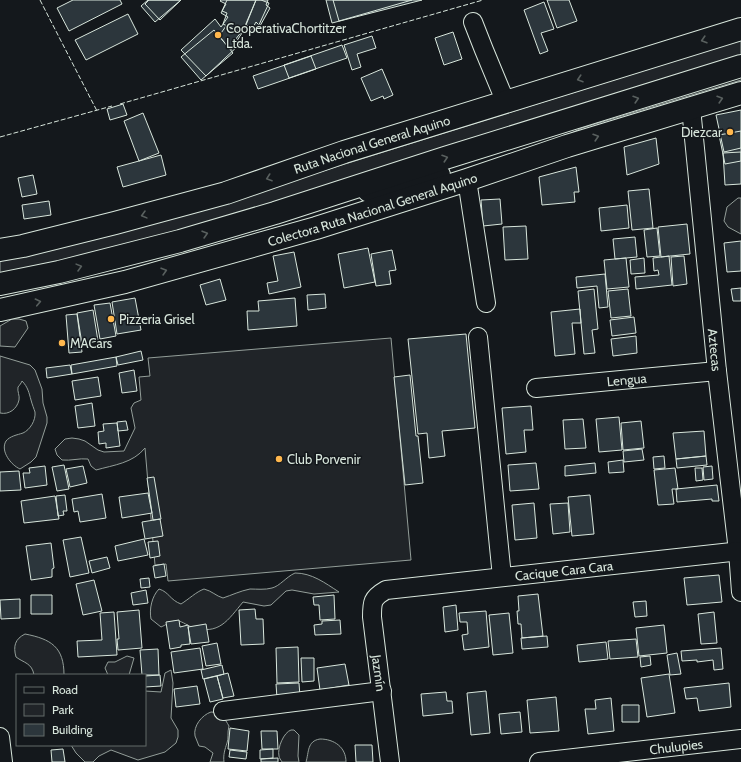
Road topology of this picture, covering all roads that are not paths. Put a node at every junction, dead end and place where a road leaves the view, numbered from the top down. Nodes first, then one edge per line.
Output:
1 (473, 22) dead end
2 (741, 29) edge
3 (741, 66) edge
4 (741, 93) edge
5 (506, 103) junction
6 (691, 108) junction
7 (567, 146) junction
8 (467, 180) junction
9 (275, 213) junction
10 (0, 250) edge
11 (0, 284) edge
12 (486, 303) dead end
13 (0, 310) edge
14 (478, 337) dead end
15 (717, 371) junction
16 (536, 388) dead end
17 (740, 551) edge
18 (502, 577) junction
19 (386, 590) joint
20 (741, 592) edge
21 (382, 692) junction
22 (223, 712) dead end
23 (0, 737) edge
24 (741, 739) edge
25 (3, 762) edge
26 (390, 762) edge
27 (539, 762) edge

1 - 5 street
2 -> 5 main road, Ruta Nacional General Aquino
9 -> 3 main road
6 -> 4 main road, Colectora Ruta Nacional General Aquino
5 -> 10 main road, Ruta Nacional General Aquino
7 -> 6 main road, Colectora Ruta Nacional General Aquino
6 - 15 street, Aztecas
7 - 8 main road, Colectora Ruta Nacional General Aquino
7 - 9 main road
8 - 12 street
13 -> 8 main road, Colectora Ruta Nacional General Aquino
11 -> 9 main road
14 - 18 street
15 - 16 street, Lengua
15 - 17 street, Aztecas
17 - 18 street, Cacique Cara Cara
17 - 20 street, Aztecas
18 - 19 street, Cacique Cara Cara
19 - 21 street, Jazmín
21 - 22 street
21 - 26 street, Jazmín
23 - 25 street
24 - 27 street, Chulupies

